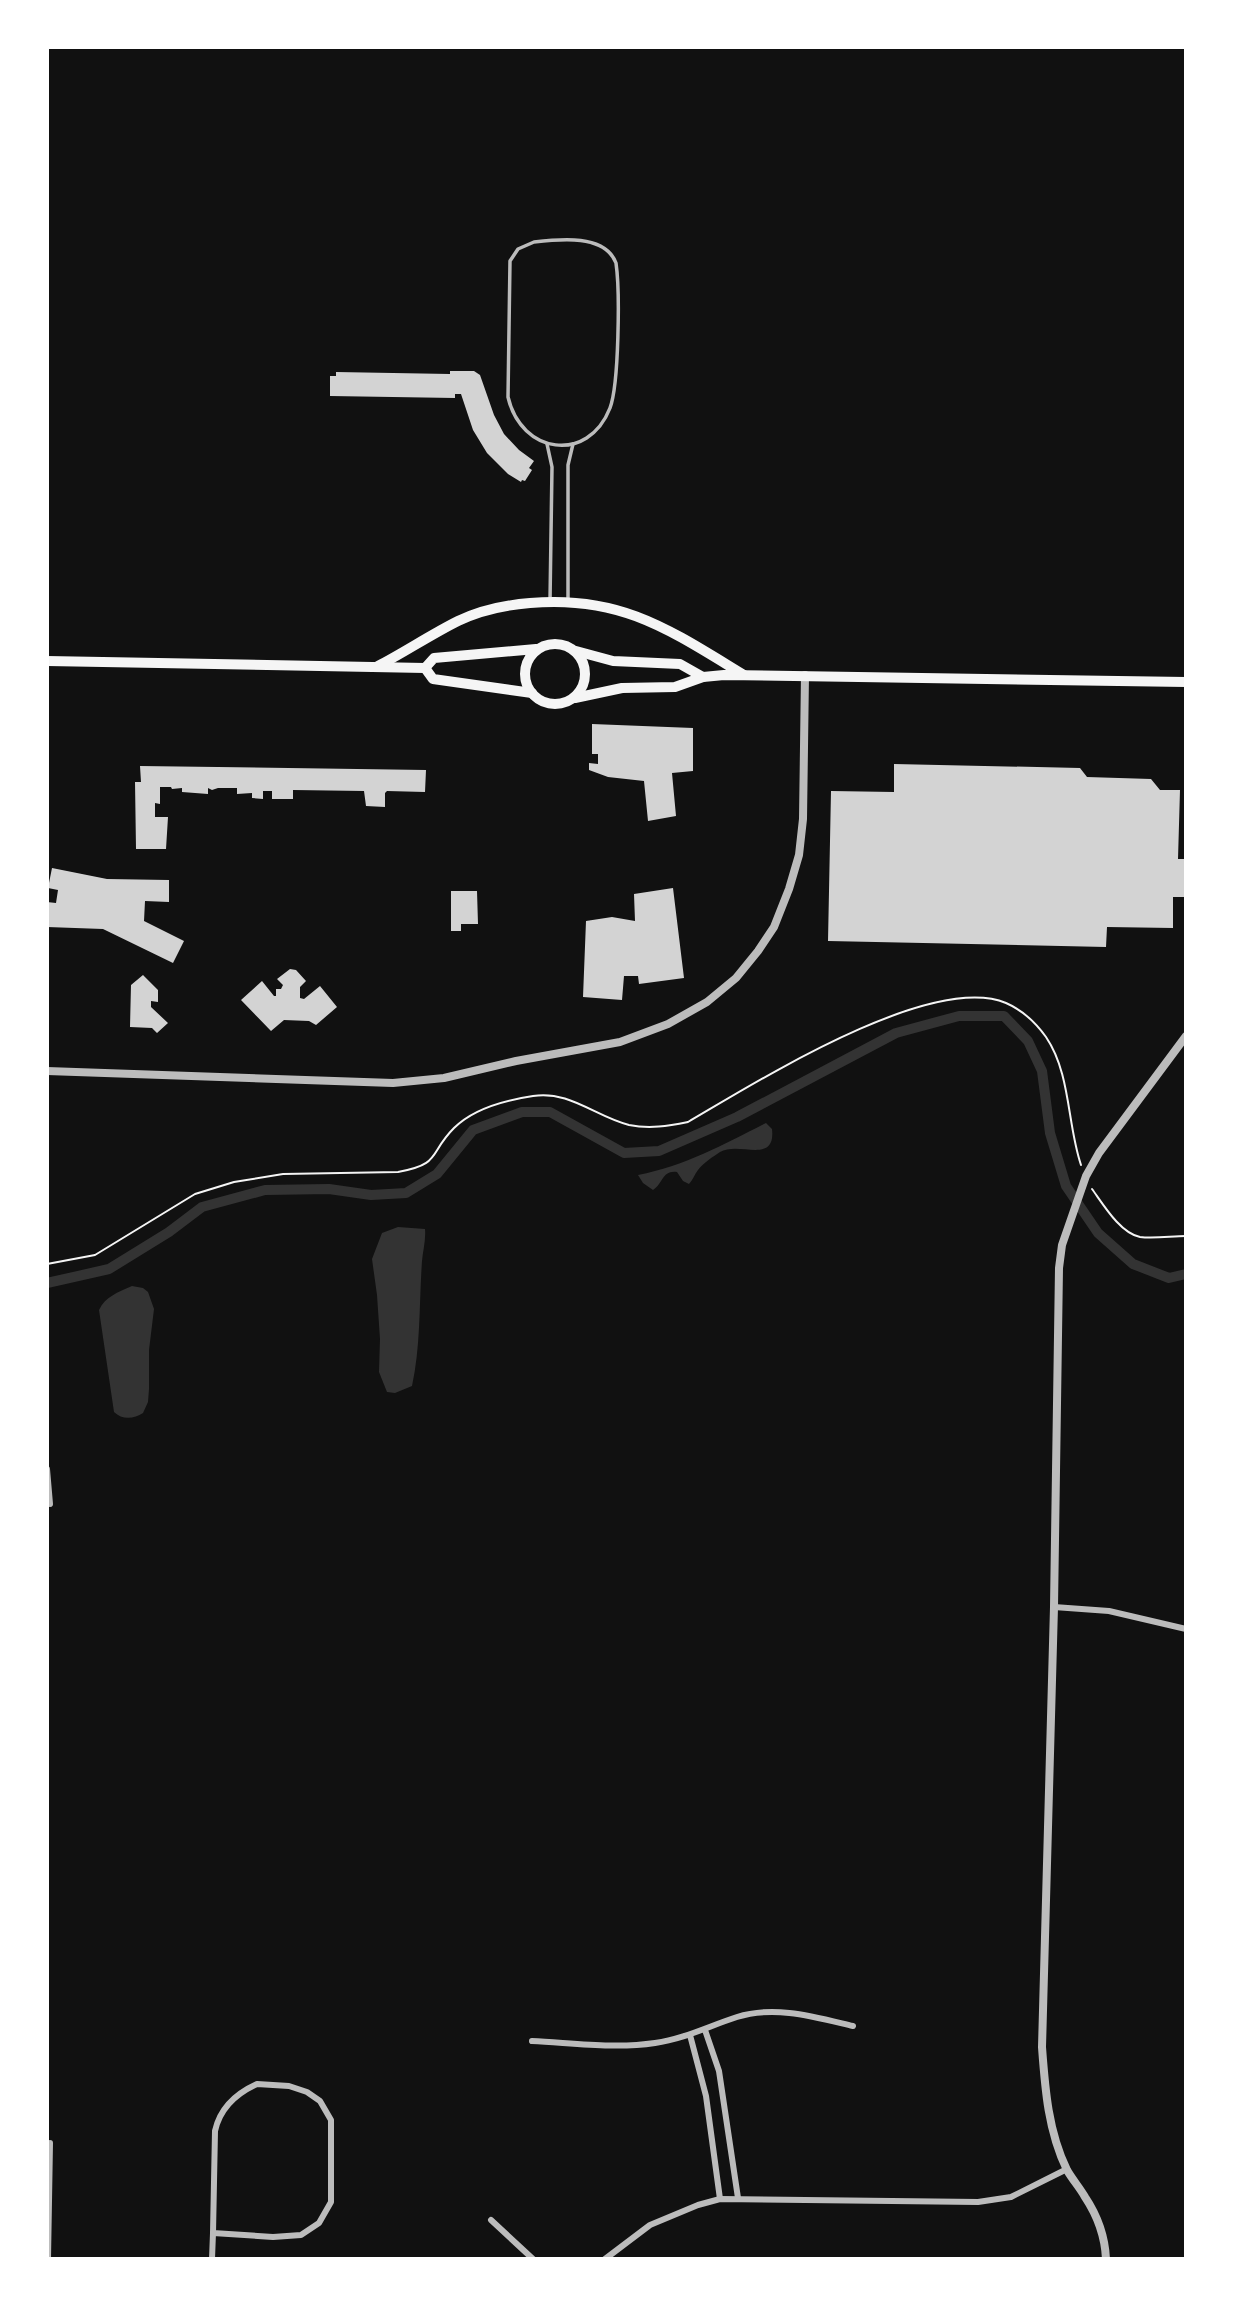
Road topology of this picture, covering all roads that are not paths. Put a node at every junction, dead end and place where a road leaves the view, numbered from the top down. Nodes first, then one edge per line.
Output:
1 (547, 444) junction
2 (573, 444) junction
3 (550, 601) junction
4 (568, 602) junction
5 (536, 649) junction
6 (576, 651) junction
7 (47, 661) edge
8 (377, 667) junction
9 (425, 668) junction
10 (744, 675) junction
11 (805, 675) junction
12 (703, 677) junction
13 (1186, 682) edge
14 (532, 693) junction
15 (575, 698) junction
16 (1186, 1036) edge
17 (47, 1071) edge
18 (47, 1469) edge
19 (50, 1504) dead end
20 (1054, 1607) junction
21 (1186, 1629) edge
22 (853, 2026) dead end
23 (705, 2030) junction
24 (690, 2035) junction
25 (532, 2041) dead end
26 (50, 2143) dead end
27 (1067, 2169) junction
28 (738, 2198) junction
29 (720, 2199) junction
30 (491, 2220) dead end
31 (213, 2233) junction
32 (48, 2259) edge
33 (212, 2259) edge
34 (533, 2259) edge
35 (605, 2259) edge
36 (1106, 2259) edge

1 - 2 lane
1 - 2 lane
1 - 3 lane
2 - 4 lane
3 - 4 main road
3 - 8 main road
4 - 10 main road
5 - 6 main road
5 - 9 main road
5 - 14 main road
6 - 12 main road
6 - 15 main road
7 - 8 main road
8 - 9 main road
9 - 14 main road
10 - 11 main road
10 - 12 main road
11 - 13 main road
11 - 17 street
12 - 15 main road
14 - 15 main road
16 - 20 street
18 - 19 street
20 - 21 street
20 - 27 street
22 - 23 street
23 - 24 street
23 - 28 street
24 - 25 street
24 - 29 street
26 - 32 street
27 - 28 street
27 - 36 street
28 - 29 street
29 - 35 street
30 - 34 street
31 - 31 street
31 - 33 street

